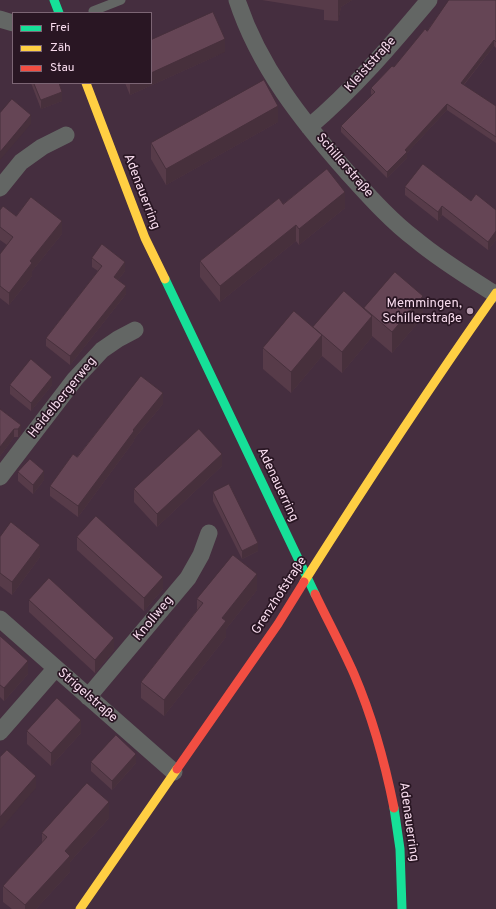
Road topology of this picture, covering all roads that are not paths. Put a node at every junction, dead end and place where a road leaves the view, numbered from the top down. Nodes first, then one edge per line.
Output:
1 (54, 0) edge
2 (121, 0) edge
3 (237, 0) edge
4 (429, 0) edge
5 (93, 11) dead end
6 (59, 12) edge
7 (0, 19) edge
8 (12, 23) edge
9 (86, 84) edge
10 (309, 126) junction
11 (66, 135) dead end
12 (0, 188) edge
13 (496, 293) edge
14 (135, 330) dead end
15 (0, 477) edge
16 (209, 533) dead end
17 (307, 578) junction
18 (0, 619) edge
19 (55, 669) junction
20 (88, 697) junction
21 (0, 732) edge
22 (174, 772) junction
23 (80, 909) edge
24 (402, 909) edge

1 - 6 main road
2 - 5 lane
3 - 10 street, Schillerstraße
4 - 10 street, Kleiststraße
7 - 8 street
9 - 17 main road, Adenauerring
10 - 13 street, Schillerstraße
11 - 12 street
13 - 17 main road, Grenzhofstraße
14 - 15 street, Heidelbergerweg
16 - 20 street, Knollweg
17 - 22 main road, Grenzhofstraße
17 - 24 main road, Adenauerring
18 - 19 street, Strigelstraße
19 - 20 street, Strigelstraße
19 - 21 street
20 - 22 street, Strigelstraße
22 - 23 main road, Grenzhofstraße

